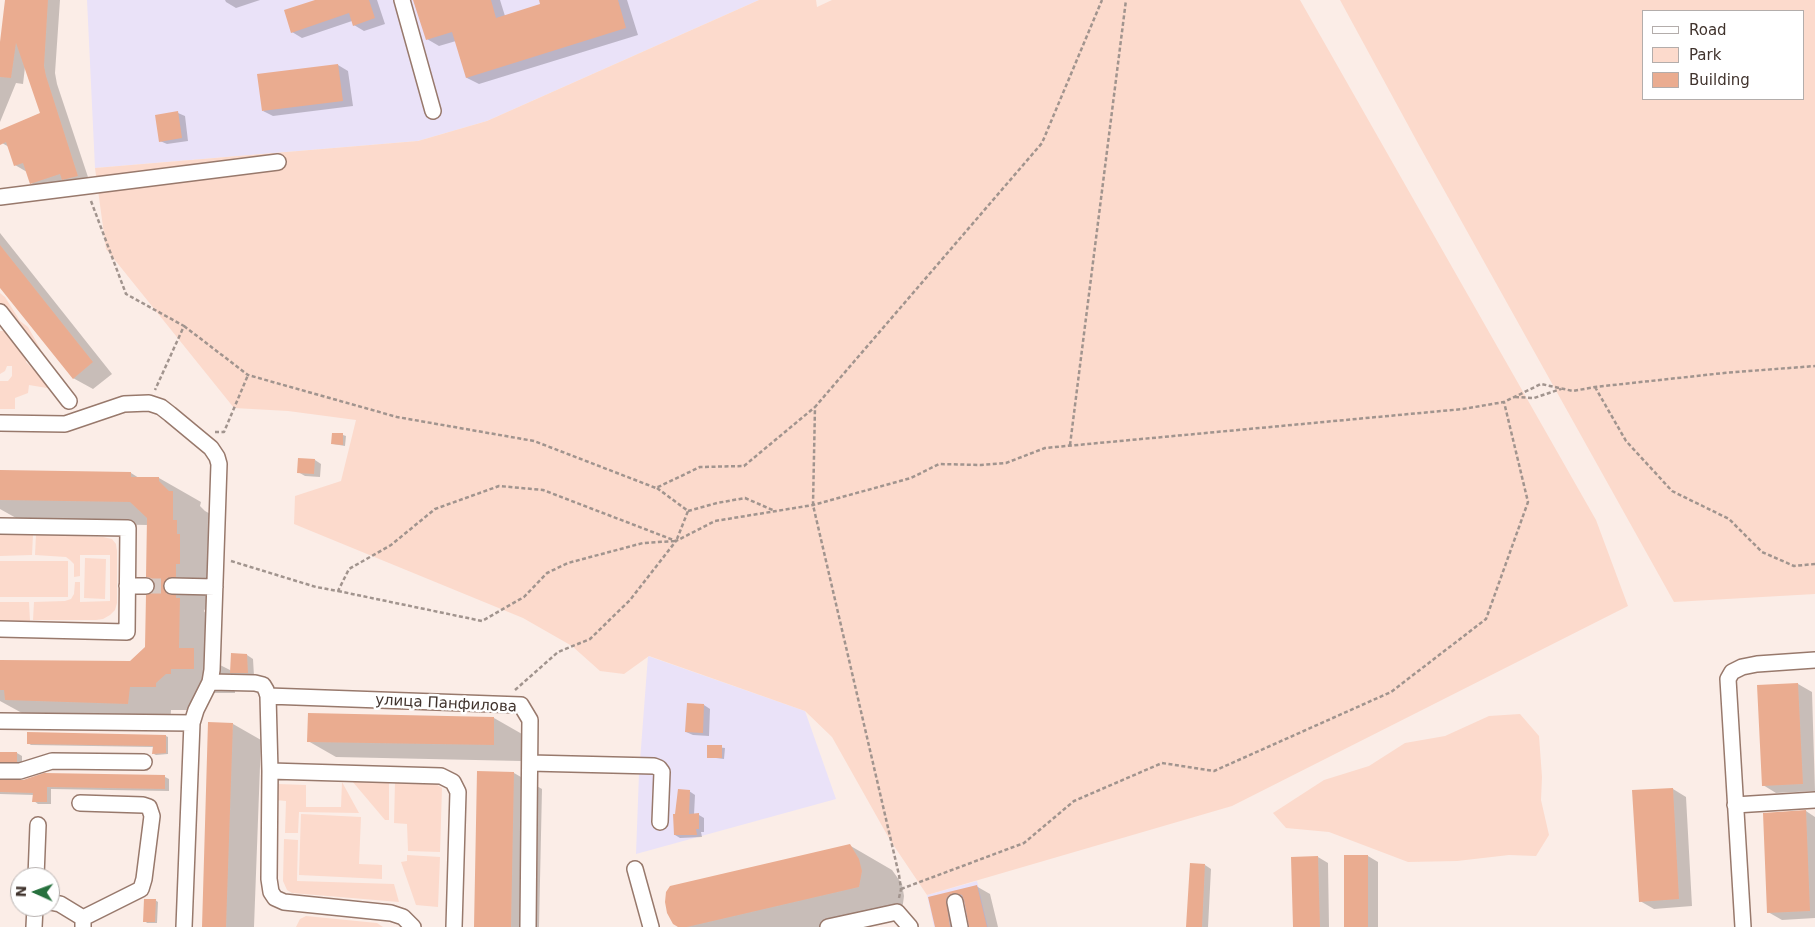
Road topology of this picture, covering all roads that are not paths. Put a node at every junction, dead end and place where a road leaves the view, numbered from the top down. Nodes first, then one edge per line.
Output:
1 (402, 0) edge
2 (433, 111) dead end
3 (278, 162) dead end
4 (0, 197) edge
5 (0, 312) edge
6 (69, 401) dead end
7 (0, 423) edge
8 (0, 526) edge
9 (127, 586) junction
10 (146, 586) tunnel mouth
11 (172, 586) tunnel mouth
12 (215, 587) junction
13 (0, 629) edge
14 (1815, 660) edge
15 (210, 682) junction
16 (268, 696) junction
17 (0, 721) edge
18 (192, 723) junction
19 (144, 762) dead end
20 (530, 763) junction
21 (0, 771) edge
22 (270, 771) junction
23 (1815, 800) edge
24 (80, 803) dead end
25 (1736, 805) junction
26 (660, 822) dead end
27 (38, 825) dead end
28 (36, 867) edge
29 (635, 869) dead end
30 (955, 902) dead end
31 (60, 904) edge
32 (83, 922) edge
33 (184, 927) edge
34 (413, 927) edge
35 (454, 927) edge
36 (528, 927) edge
37 (651, 927) edge
38 (828, 927) edge
39 (910, 927) edge
40 (960, 927) edge
41 (1743, 927) edge

1 - 2 street
3 - 4 street
5 - 6 street
7 - 12 street
8 - 9 street
9 - 10 street
9 - 13 street
11 - 12 street
12 - 15 street
14 - 25 street
15 - 16 street
15 - 18 street
16 - 20 street, улица Панфилова
16 - 22 street
17 - 18 street
18 - 33 street
19 - 21 street
20 - 26 street
20 - 36 street, улица Панфилова
22 - 34 street
22 - 35 street
23 - 25 street
24 - 32 street
25 - 41 street
27 - 28 street
29 - 37 street
30 - 40 street
31 - 32 street
38 - 39 street

